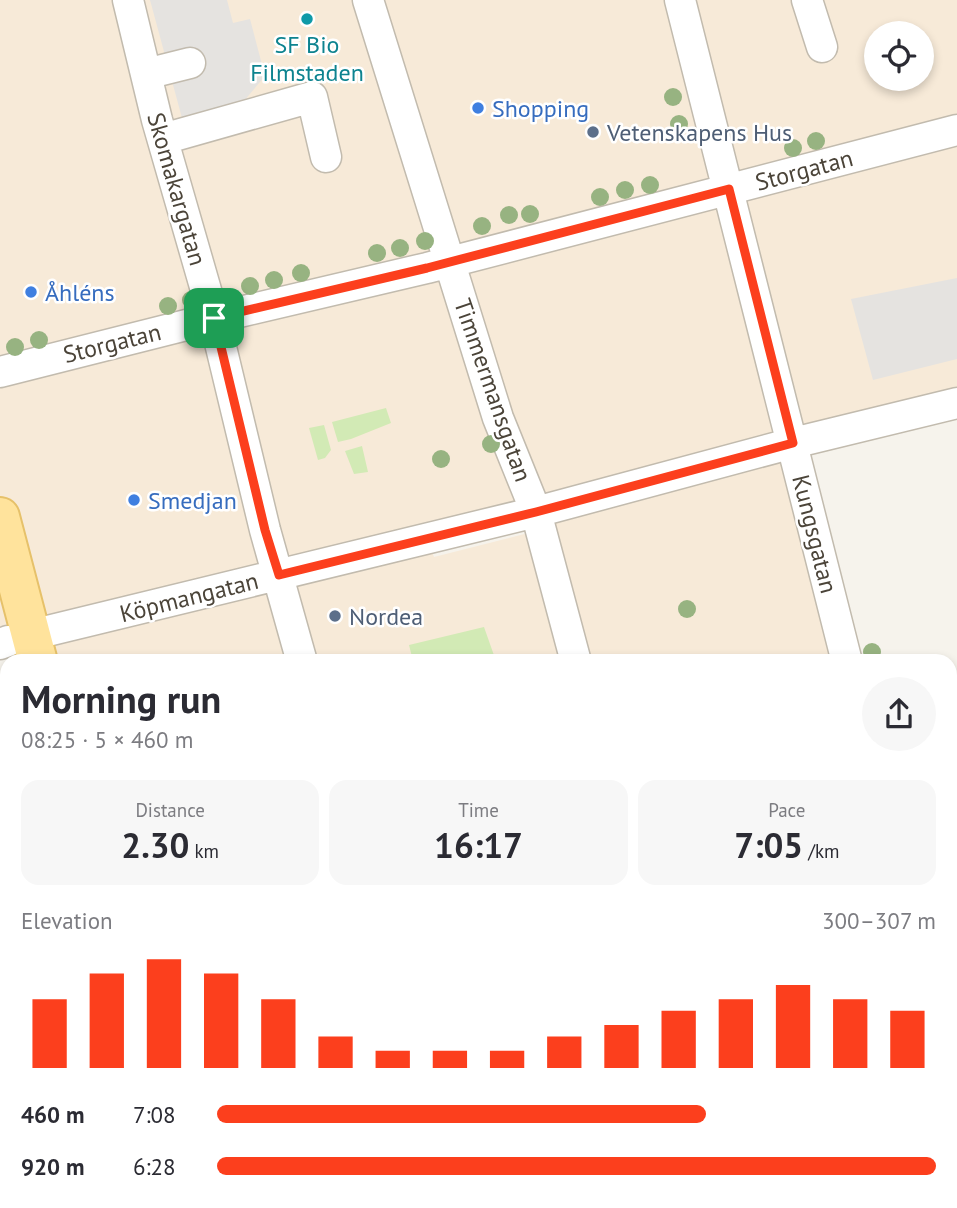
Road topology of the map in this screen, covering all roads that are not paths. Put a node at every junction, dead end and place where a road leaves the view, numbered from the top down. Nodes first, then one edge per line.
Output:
1 (128, 0) edge
2 (368, 0) edge
3 (807, 0) edge
4 (688, 2) edge
5 (822, 47) dead end
6 (190, 63) dead end
7 (146, 74) junction
8 (957, 130) edge
9 (163, 139) junction
10 (326, 157) dead end
11 (729, 189) junction
12 (450, 262) junction
13 (214, 318) junction
14 (0, 372) edge
15 (957, 403) edge
16 (793, 443) junction
17 (536, 512) junction
18 (0, 517) edge
19 (279, 575) junction
20 (15, 643) edge
21 (300, 654) edge
22 (574, 654) edge
23 (845, 654) edge

1 - 7 street, Skomakargatan
2 - 12 street, Timmermansgatan
3 - 5 street
4 - 11 street, Kungsgatan
6 - 7 street
7 - 9 street, Skomakargatan
8 - 11 street, Storgatan
9 - 10 street
9 - 13 street, Skomakargatan
11 - 12 street, Storgatan
11 - 16 street, Kungsgatan
12 - 13 street, Storgatan
12 - 17 street, Timmermansgatan
13 - 14 street, Storgatan
13 - 19 street, Skomakargatan
15 - 16 street, Köpmangatan
16 - 17 street, Köpmangatan
16 - 23 street, Kungsgatan
17 - 19 street, Köpmangatan
17 - 22 street, Timmermansgatan
18 - 20 main road
19 - 20 street, Köpmangatan
19 - 21 street, Skomakargatan

